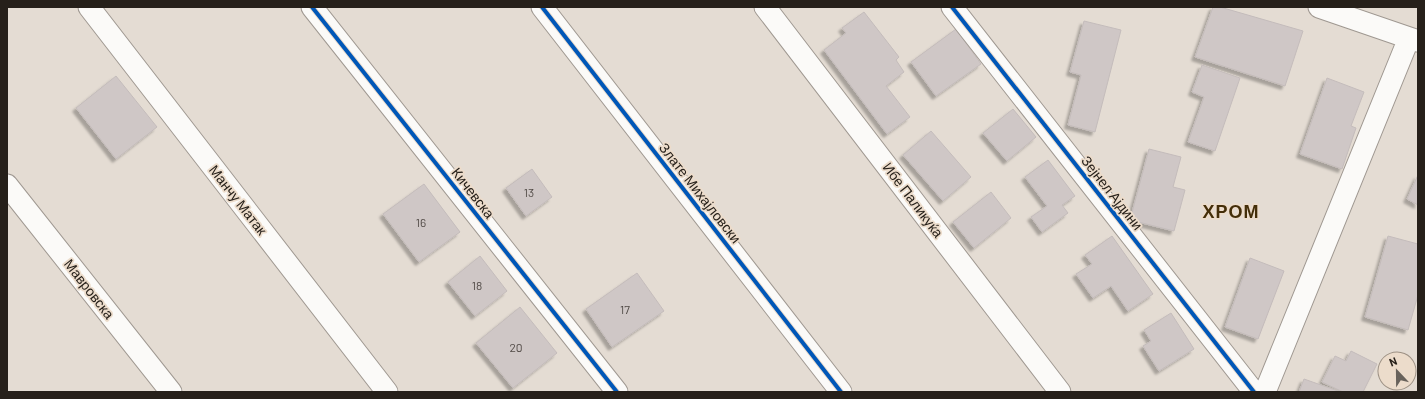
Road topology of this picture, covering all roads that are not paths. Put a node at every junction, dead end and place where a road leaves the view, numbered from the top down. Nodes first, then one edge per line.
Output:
1 (89, 7) edge
2 (312, 7) edge
3 (542, 7) edge
4 (765, 7) edge
5 (952, 7) edge
6 (1319, 7) edge
7 (1414, 39) edge
8 (7, 185) edge
9 (171, 392) edge
10 (387, 392) edge
11 (617, 392) edge
12 (841, 392) edge
13 (1060, 392) edge
14 (1254, 392) edge
15 (1265, 392) edge

1 - 10 street, Манчу Матак
2 - 11 street, Кичевска
3 - 12 street, Злате Михајловски
4 - 13 street, Ибе Паликуќа
5 - 14 street, Зејнел Ајдини
6 - 7 street
7 - 15 street
8 - 9 street, Мавровска

